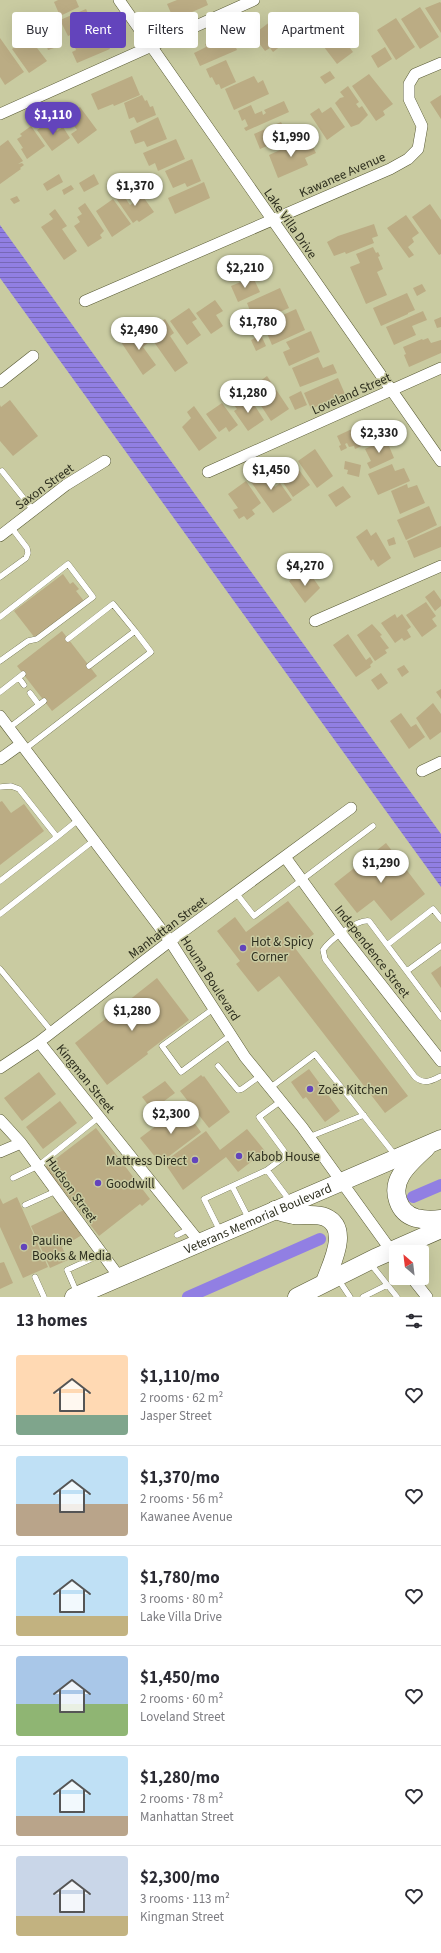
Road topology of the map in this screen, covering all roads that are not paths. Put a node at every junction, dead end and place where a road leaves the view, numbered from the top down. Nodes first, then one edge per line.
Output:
1 (119, 0) edge
2 (254, 0) edge
3 (134, 21) edge
4 (198, 25) edge
5 (148, 48) edge
6 (153, 48) edge
7 (441, 63) edge
8 (0, 114) edge
9 (272, 220) junction
10 (84, 301) dead end
11 (32, 356) dead end
12 (441, 368) edge
13 (0, 382) edge
14 (391, 390) junction
15 (105, 460) dead end
16 (441, 461) edge
17 (2, 471) dead end
18 (208, 472) dead end
19 (34, 510) junction
20 (11, 527) junction
21 (0, 536) edge
22 (441, 566) edge
23 (0, 577) edge
24 (0, 617) edge
25 (315, 621) dead end
26 (135, 631) junction
27 (68, 639) dead end
28 (0, 661) edge
29 (89, 666) dead end
30 (24, 685) dead end
31 (0, 692) edge
32 (30, 693) dead end
33 (44, 701) dead end
34 (39, 705) junction
35 (0, 716) edge
36 (9, 728) junction
37 (23, 746) junction
38 (0, 759) edge
39 (441, 762) edge
40 (422, 771) dead end
41 (0, 787) edge
42 (351, 808) dead end
43 (78, 820) junction
44 (373, 826) dead end
45 (56, 837) junction
46 (93, 841) junction
47 (285, 857) junction
48 (0, 880) edge
49 (301, 880) junction
50 (236, 893) junction
51 (0, 914) edge
52 (441, 919) edge
53 (341, 934) junction
54 (170, 941) junction
55 (387, 945) junction
56 (441, 946) edge
57 (0, 969) edge
58 (407, 971) junction
59 (213, 1009) junction
60 (441, 1017) edge
61 (52, 1032) junction
62 (231, 1035) junction
63 (39, 1042) junction
64 (441, 1061) edge
65 (218, 1066) dead end
66 (0, 1068) edge
67 (260, 1076) junction
68 (441, 1076) edge
69 (270, 1088) junction
70 (281, 1101) junction
71 (364, 1115) junction
72 (99, 1117) junction
73 (0, 1120) edge
74 (309, 1137) junction
75 (436, 1141) edge
76 (21, 1143) junction
77 (0, 1152) edge
78 (396, 1157) junction
79 (38, 1166) junction
80 (267, 1170) junction
81 (13, 1178) dead end
82 (339, 1181) junction
83 (232, 1186) junction
84 (56, 1191) junction
85 (25, 1205) dead end
86 (283, 1207) junction
87 (250, 1221) junction
88 (441, 1228) edge
89 (189, 1229) junction
90 (222, 1234) junction
91 (177, 1235) dead end
92 (201, 1244) junction
93 (410, 1245) edge
94 (389, 1247) edge
95 (102, 1254) junction
96 (389, 1256) edge
97 (368, 1262) junction
98 (35, 1277) dead end
99 (120, 1278) junction
100 (331, 1280) junction
101 (387, 1285) junction
102 (418, 1285) edge
103 (76, 1296) edge
104 (44, 1297) edge
105 (297, 1297) edge
106 (350, 1297) edge
107 (363, 1297) edge
108 (396, 1297) edge
109 (427, 1297) edge

1 - 3 street, Lake Villa Drive
2 - 4 street
5 - 8 street
6 - 9 street, Lake Villa Drive
7 - 9 street, Kawanee Avenue
9 - 10 street, Kawanee Avenue
9 - 14 street, Lake Villa Drive
11 - 13 street
12 - 14 street, Loveland Street
14 - 16 street, Lake Villa Drive
14 - 18 street, Loveland Street
15 - 19 street, Saxon Street
17 - 19 lane
19 - 20 street, Saxon Street
20 - 21 street, Saxon Street
20 - 23 lane
22 - 25 street
24 - 28 lane
26 - 27 lane
26 - 29 lane
26 - 37 lane
30 - 31 lane
32 - 34 lane
33 - 34 lane
34 - 36 lane
35 - 36 street, Houma Boulevard
36 - 37 street, Houma Boulevard
37 - 38 street
37 - 43 street, Houma Boulevard
39 - 40 street
41 - 45 lane
42 - 47 street, Manhattan Street
43 - 45 lane
43 - 46 street, Houma Boulevard
44 - 49 lane
45 - 48 lane
46 - 51 lane
46 - 54 street, Houma Boulevard
47 - 49 street, Independence Street
47 - 50 street, Manhattan Street
49 - 50 lane
49 - 53 street, Independence Street
50 - 54 street, Manhattan Street
52 - 55 lane
53 - 55 lane
53 - 64 street, Independence Street
53 - 68 lane
54 - 59 street, Houma Boulevard
54 - 61 street, Manhattan Street
55 - 58 lane
56 - 58 lane
57 - 61 lane
58 - 60 lane
59 - 62 street, Houma Boulevard
59 - 62 lane
61 - 63 street, Manhattan Street
62 - 67 street, Houma Boulevard
63 - 66 street, Manhattan Street
63 - 72 street, Kingman Street
65 - 67 lane
67 - 69 street, Houma Boulevard
69 - 70 street, Houma Boulevard
69 - 71 lane
70 - 74 street, Houma Boulevard
70 - 80 lane
71 - 74 lane
71 - 78 lane
72 - 79 lane
72 - 89 street, Kingman Street
73 - 76 street, Hudson Street
74 - 82 street, Houma Boulevard
75 - 78 main road, Veterans Memorial Boulevard
75 - 88 main road
76 - 77 street
76 - 79 street, Hudson Street
78 - 82 main road, Veterans Memorial Boulevard
79 - 81 lane
79 - 84 street, Hudson Street
80 - 83 lane
80 - 86 lane
82 - 86 main road, Veterans Memorial Boulevard
82 - 94 street, Houma Boulevard
83 - 87 lane
83 - 90 lane
84 - 85 lane
84 - 95 street, Hudson Street
86 - 87 main road, Veterans Memorial Boulevard
86 - 100 main road
87 - 90 main road, Veterans Memorial Boulevard
88 - 93 main road
89 - 91 lane
89 - 92 street, Kingman Street
90 - 92 main road, Veterans Memorial Boulevard
92 - 99 main road, Veterans Memorial Boulevard
95 - 99 street, Hudson Street
95 - 103 lane
96 - 97 main road
97 - 100 main road
97 - 101 lane
98 - 104 lane
99 - 103 main road, Veterans Memorial Boulevard
100 - 105 main road
100 - 106 lane
101 - 107 lane
101 - 108 lane
102 - 109 street

